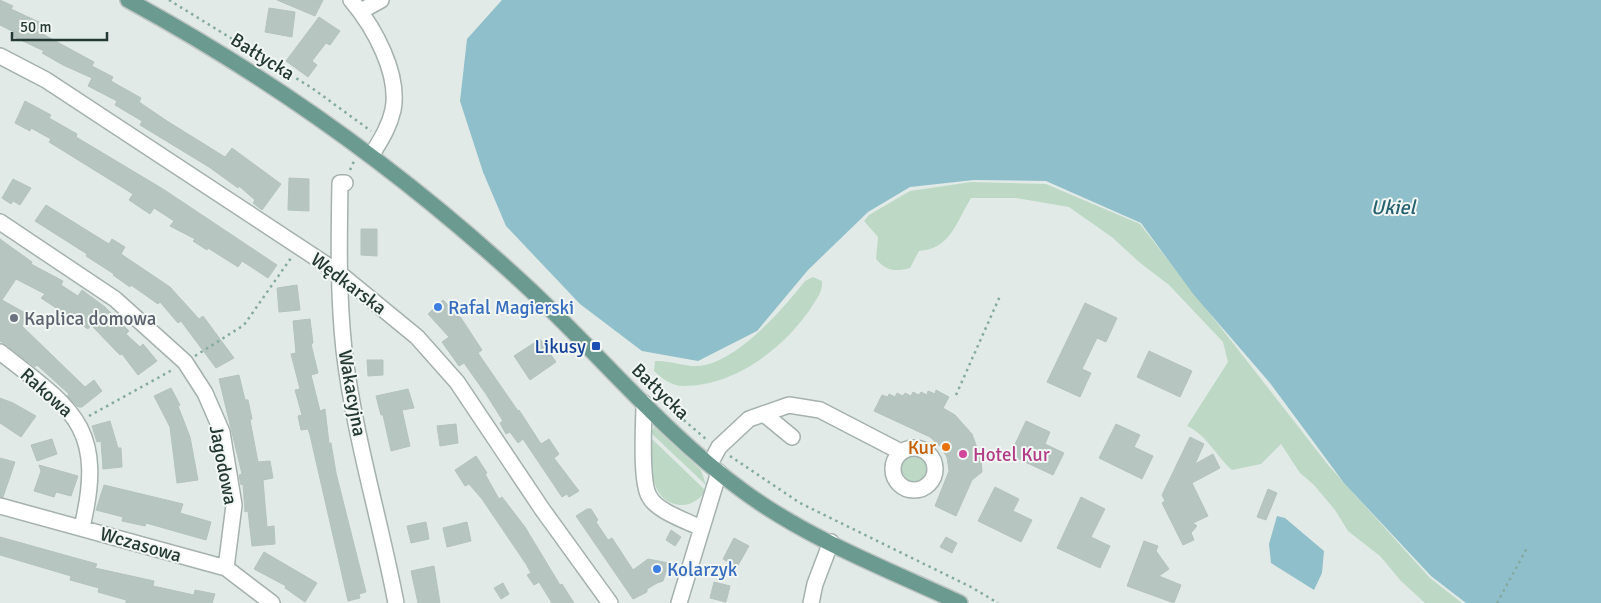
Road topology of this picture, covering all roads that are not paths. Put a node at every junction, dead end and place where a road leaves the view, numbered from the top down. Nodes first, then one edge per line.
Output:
1 (128, 0) edge
2 (381, 0) edge
3 (356, 6) edge
4 (0, 56) edge
5 (371, 156) junction
6 (344, 183) dead end
7 (0, 222) edge
8 (339, 273) junction
9 (0, 352) edge
10 (644, 403) junction
11 (764, 414) junction
12 (792, 437) dead end
13 (901, 452) dead end
14 (714, 468) junction
15 (0, 506) edge
16 (82, 527) junction
17 (701, 528) junction
18 (831, 542) junction
19 (226, 568) junction
20 (272, 603) edge
21 (396, 603) edge
22 (610, 603) edge
23 (679, 603) edge
24 (811, 603) edge
25 (960, 603) edge

1 - 5 main road, Bałtycka
2 - 3 street
3 - 5 street
4 - 8 street, Wędkarska
5 - 10 main road, Bałtycka
6 - 8 street, Wakacyjna
7 - 19 street, Jagodowa
8 - 21 street, Wakacyjna
8 - 22 street, Wędkarska
9 - 16 street, Rakowa
10 - 14 main road, Bałtycka
10 - 17 street
11 - 12 street
11 - 13 street
11 - 14 street
14 - 17 street
14 - 18 main road, Bałtycka
15 - 16 street, Wczasowa
16 - 19 street, Wczasowa
17 - 23 street
18 - 24 street
18 - 25 main road, Bałtycka
19 - 20 street, Wczasowa

